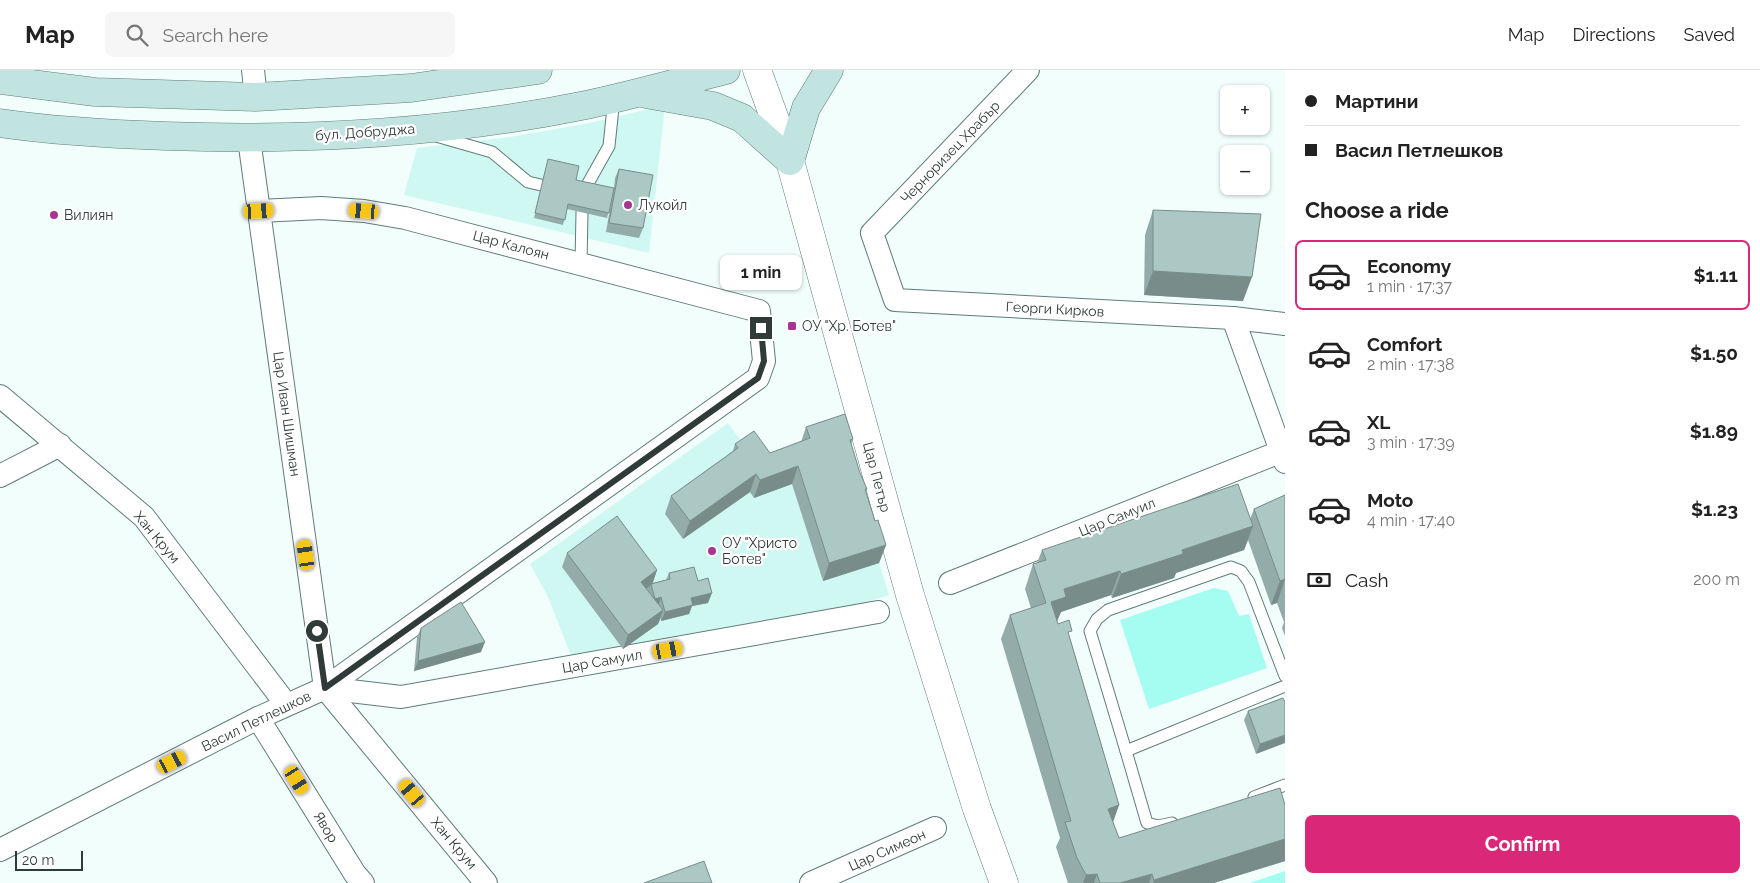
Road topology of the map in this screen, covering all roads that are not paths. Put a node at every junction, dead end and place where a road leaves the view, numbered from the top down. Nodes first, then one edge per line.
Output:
1 (253, 70) edge
2 (538, 70) edge
3 (726, 70) edge
4 (757, 70) edge
5 (829, 70) edge
6 (1028, 70) edge
7 (0, 80) edge
8 (625, 96) junction
9 (256, 98) junction
10 (0, 123) edge
11 (415, 130) junction
12 (249, 139) junction
13 (790, 160) junction
14 (541, 186) edge
15 (586, 187) edge
16 (259, 211) junction
17 (582, 212) edge
18 (872, 233) joint
19 (581, 264) junction
20 (759, 311) joint
21 (1233, 318) junction
22 (1285, 324) edge
23 (0, 396) edge
24 (60, 445) junction
25 (1284, 455) edge
26 (0, 476) edge
27 (950, 583) dead end
28 (878, 612) dead end
29 (1285, 676) edge
30 (1285, 686) edge
31 (325, 688) junction
32 (286, 704) junction
33 (258, 718) junction
34 (1126, 751) junction
35 (1285, 785) edge
36 (1245, 801) edge
37 (1185, 819) edge
38 (935, 828) dead end
39 (0, 850) edge
40 (363, 883) edge
41 (486, 883) edge
42 (811, 883) edge
43 (1004, 883) edge

1 - 9 street
2 - 9 main road
3 - 8 main road, бул. Добруджа
4 - 13 street, Цар Петър
5 - 13 main road
6 - 18 street, Черноризец Храбър
7 - 9 main road
8 - 11 main road, бул. Добруджа
8 - 13 main road
8 - 15 lane
10 - 12 main road, бул. Добруджа
11 - 12 main road, бул. Добруджа
11 - 14 lane
12 - 16 street, Цар Иван Шишман
13 - 43 street, Цар Петър
16 - 19 street, Цар Калоян
16 - 31 street, Цар Иван Шишман
17 - 19 lane
18 - 21 street, Георги Кирков
19 - 20 street, Цар Калоян
20 - 31 street, Васил Петлешков
21 - 22 street, Георги Кирков
21 - 25 street
23 - 24 street, Хан Крум
24 - 26 street
24 - 32 street, Хан Крум
25 - 27 street, Цар Самуил
28 - 31 street, Цар Самуил
29 - 34 lane
30 - 34 lane
31 - 32 street, Васил Петлешков
31 - 41 street, Хан Крум
32 - 33 street, Васил Петлешков
33 - 39 street, Васил Петлешков
33 - 40 street, Явор
34 - 37 lane
35 - 36 lane
38 - 42 street, Цар Симеон

